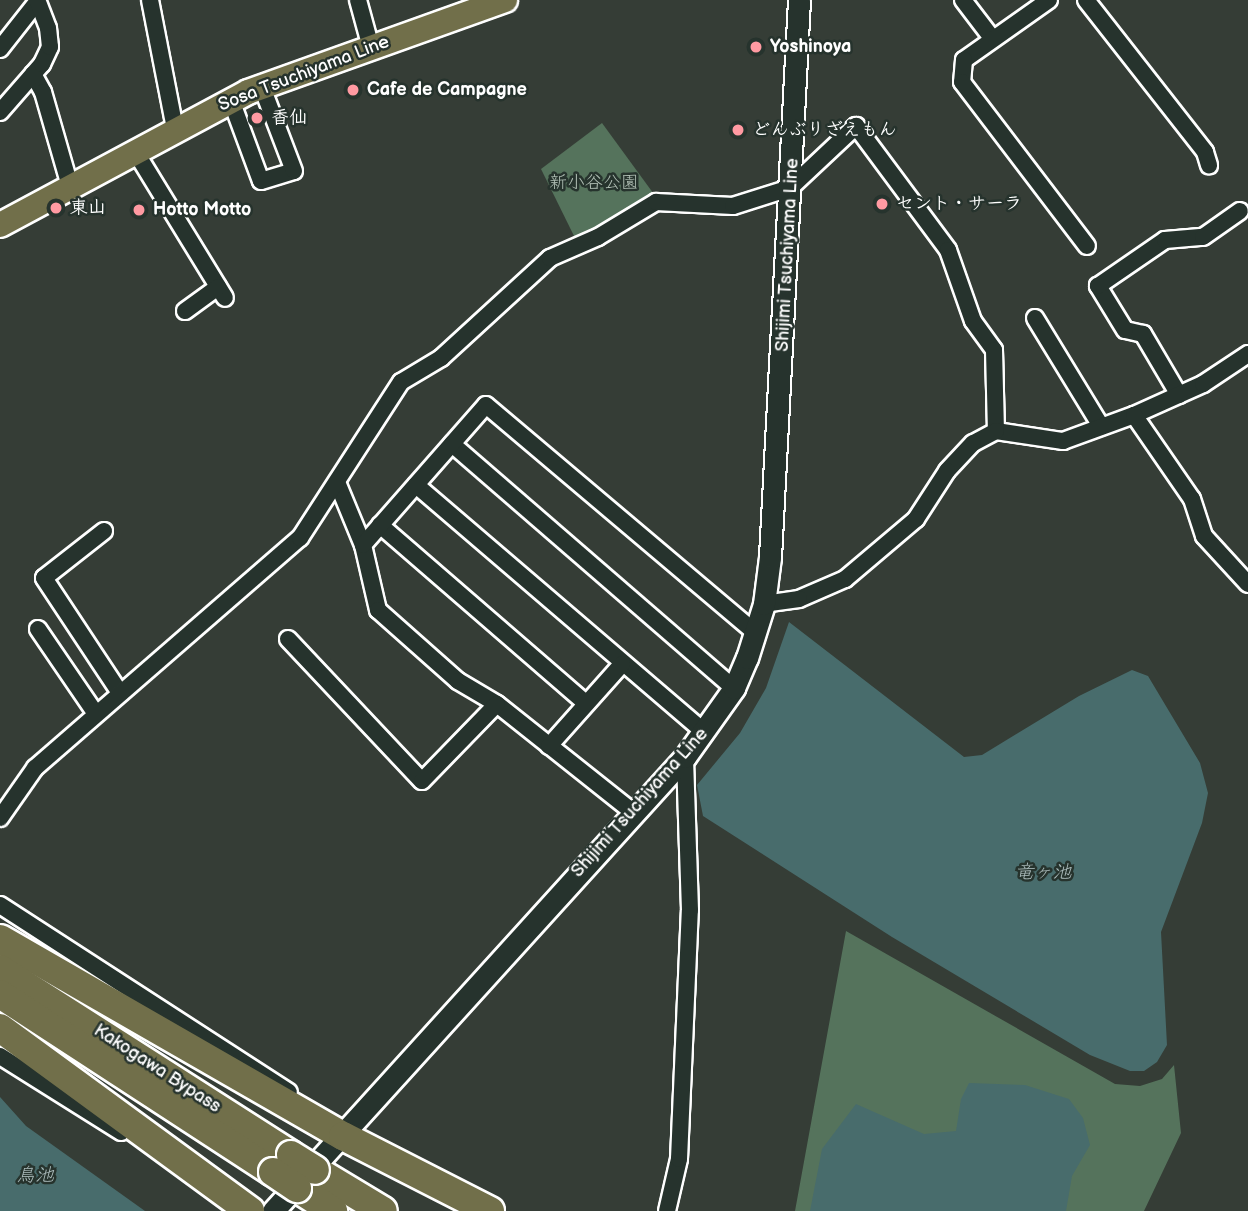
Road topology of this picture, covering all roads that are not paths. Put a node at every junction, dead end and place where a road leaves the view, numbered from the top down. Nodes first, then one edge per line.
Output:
1 (150, 0) edge
2 (358, 0) edge
3 (505, 0) edge
4 (799, 0) edge
5 (963, 0) edge
6 (1049, 0) edge
7 (1086, 0) edge
8 (37, 1) edge
9 (992, 38) junction
10 (371, 48) junction
11 (0, 49) edge
12 (33, 74) junction
13 (262, 87) junction
14 (231, 100) junction
15 (0, 112) edge
16 (175, 129) junction
17 (135, 151) junction
18 (1209, 165) dead end
19 (70, 186) junction
20 (790, 188) junction
21 (1240, 211) dead end
22 (0, 225) edge
23 (1087, 246) dead end
24 (185, 311) dead end
25 (1035, 318) dead end
26 (1248, 354) edge
27 (1179, 395) junction
28 (1134, 415) junction
29 (1101, 426) junction
30 (996, 431) junction
31 (452, 444) junction
32 (337, 482) junction
33 (416, 485) junction
34 (380, 525) junction
35 (104, 531) dead end
36 (363, 545) junction
37 (1248, 583) edge
38 (764, 604) junction
39 (38, 629) dead end
40 (756, 633) junction
41 (288, 639) dead end
42 (622, 664) junction
43 (734, 688) junction
44 (120, 693) junction
45 (584, 702) junction
46 (497, 704) junction
47 (96, 714) junction
48 (705, 733) junction
49 (550, 746) junction
50 (685, 757) junction
51 (633, 812) junction
52 (0, 818) edge
53 (0, 905) edge
54 (0, 939) edge
55 (0, 969) edge
56 (0, 994) edge
57 (0, 1028) edge
58 (0, 1056) edge
59 (343, 1136) junction
60 (308, 1182) edge
61 (249, 1211) edge
62 (273, 1211) edge
63 (383, 1211) edge
64 (490, 1211) edge
65 (667, 1211) edge

1 - 16 street
2 - 10 street
3 - 10 main road, Sosa Tsuchiyama Line
4 - 20 main road, Shijimi Tsuchiyama Line
5 - 9 street
6 - 9 street
7 - 18 street
8 - 11 street
8 - 12 street
9 - 23 street
10 - 13 main road, Sosa Tsuchiyama Line
12 - 15 street
12 - 19 street
13 - 14 main road, Sosa Tsuchiyama Line
13 - 14 street
14 - 16 main road, Sosa Tsuchiyama Line
16 - 17 main road, Sosa Tsuchiyama Line
17 - 19 main road, Sosa Tsuchiyama Line
17 - 24 street
19 - 22 main road, Sosa Tsuchiyama Line
20 - 30 street
20 - 32 street
20 - 38 main road, Shijimi Tsuchiyama Line
21 - 27 street
25 - 29 street
26 - 27 street
27 - 28 street
28 - 29 street
28 - 37 street
29 - 30 street
30 - 38 street
31 - 33 street
31 - 40 street
31 - 43 street
32 - 36 street
32 - 44 street
33 - 34 street
33 - 42 street
34 - 36 street
34 - 45 street
35 - 44 street
36 - 46 street
38 - 40 main road, Shijimi Tsuchiyama Line
39 - 47 street
40 - 43 main road, Shijimi Tsuchiyama Line
41 - 46 street
42 - 45 street
42 - 48 street
43 - 48 main road, Shijimi Tsuchiyama Line
44 - 47 street
45 - 49 street
46 - 49 street
47 - 52 street
48 - 50 main road, Shijimi Tsuchiyama Line
49 - 51 street
50 - 51 main road, Shijimi Tsuchiyama Line
50 - 65 street
51 - 59 main road, Shijimi Tsuchiyama Line
53 - 59 street
54 - 59 highway
55 - 60 highway, Kakogawa Bypass
56 - 60 highway, Kakogawa Bypass
57 - 61 highway
58 - 61 street
59 - 62 main road, Shijimi Tsuchiyama Line
59 - 64 highway
60 - 63 highway

